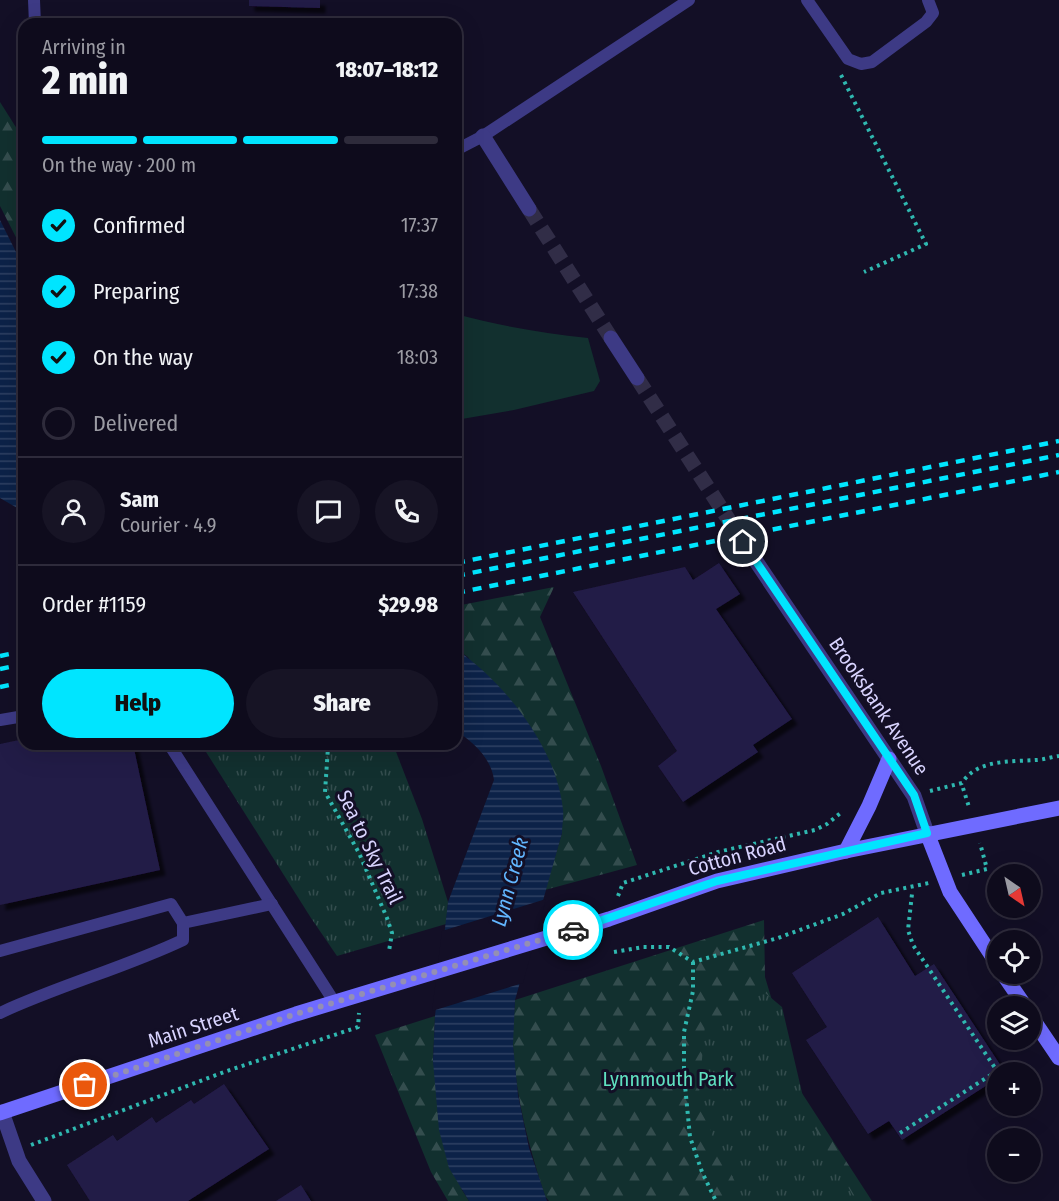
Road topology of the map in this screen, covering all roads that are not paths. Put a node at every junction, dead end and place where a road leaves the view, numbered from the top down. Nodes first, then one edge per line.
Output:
1 (34, 0) edge
2 (689, 0) edge
3 (807, 0) edge
4 (928, 0) edge
5 (35, 18) edge
6 (483, 136) junction
7 (462, 147) edge
8 (529, 209) tunnel mouth
9 (611, 338) tunnel mouth
10 (638, 378) tunnel mouth
11 (743, 542) tunnel mouth
12 (18, 717) edge
13 (0, 720) edge
14 (173, 750) edge
15 (889, 759) junction
16 (1059, 808) edge
17 (927, 833) junction
18 (846, 850) junction
19 (272, 904) junction
20 (183, 923) junction
21 (987, 948) edge
22 (0, 951) edge
23 (399, 983) joint
24 (336, 1003) junction
25 (0, 1013) edge
26 (1041, 1031) edge
27 (1059, 1058) edge
28 (1, 1110) edge
29 (44, 1201) edge

1 - 5 lane
2 - 6 lane
3 - 4 lane
6 - 7 lane
6 - 8 street
9 - 10 street
11 - 15 street, Brooksbank Avenue
12 - 13 lane
14 - 19 lane
15 - 17 street, Brooksbank Avenue
15 - 18 main road
16 - 17 main road, Cotton Road
17 - 18 main road, Cotton Road
17 - 21 main road, Brooksbank Avenue
18 - 23 main road, Cotton Road
19 - 20 lane
19 - 24 lane
20 - 22 lane
20 - 25 lane
23 - 24 main road, Main Street
24 - 28 main road, Main Street
26 - 27 main road
28 - 29 street

